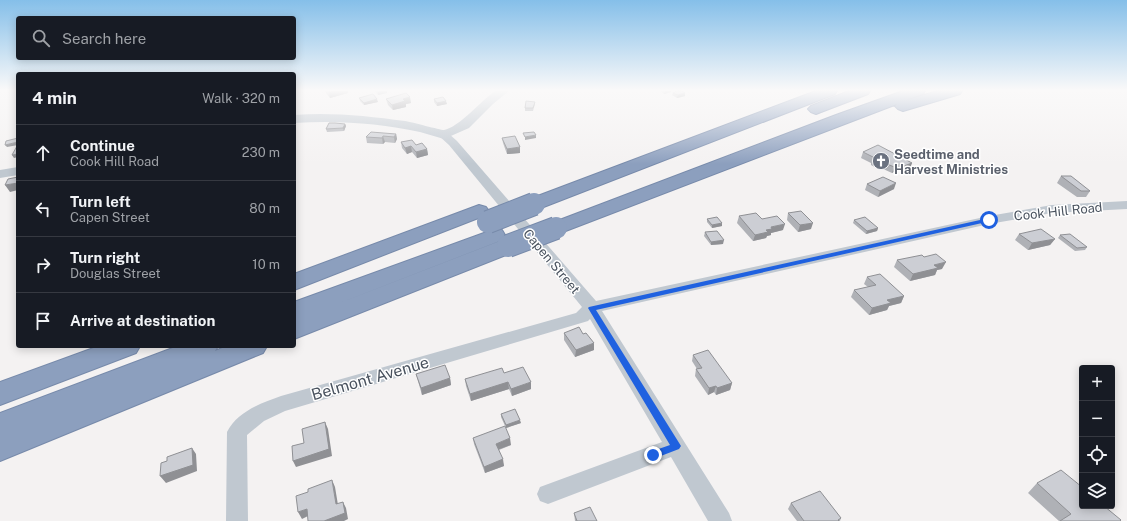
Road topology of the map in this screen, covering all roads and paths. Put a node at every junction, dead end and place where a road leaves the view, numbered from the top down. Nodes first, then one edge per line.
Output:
1 (474, 115) edge
2 (748, 115) edge
3 (766, 115) edge
4 (772, 115) edge
5 (800, 115) edge
6 (822, 115) edge
7 (846, 115) edge
8 (296, 119) edge
9 (444, 135) junction
10 (690, 144) junction
11 (686, 165) junction
12 (16, 170) edge
13 (0, 174) edge
14 (1127, 205) edge
15 (540, 210) junction
16 (493, 228) junction
17 (296, 281) edge
18 (296, 298) edge
19 (592, 308) junction
20 (296, 310) edge
21 (296, 329) edge
22 (121, 348) edge
23 (171, 348) edge
24 (200, 348) edge
25 (249, 348) edge
26 (0, 394) edge
27 (0, 414) edge
28 (0, 426) edge
29 (676, 446) junction
30 (0, 448) edge
31 (548, 494) dead end
32 (236, 521) edge
33 (721, 521) edge

1 - 9 street
2 - 15 highway
3 - 10 highway
4 - 10 highway
5 - 11 highway
6 - 11 highway
7 - 15 highway
8 - 9 street
9 - 19 street, Capen Street
10 - 15 highway
11 - 15 highway
12 - 13 street
14 - 19 street, Cook Hill Road
15 - 16 highway, bridge
15 - 16 highway, bridge
16 - 17 highway
16 - 18 highway
16 - 20 highway
16 - 21 highway
19 - 29 street, Capen Street
19 - 32 street, Belmont Avenue
22 - 26 highway
23 - 27 highway
24 - 28 highway
25 - 30 highway
29 - 31 street
29 - 33 street, Capen Street

